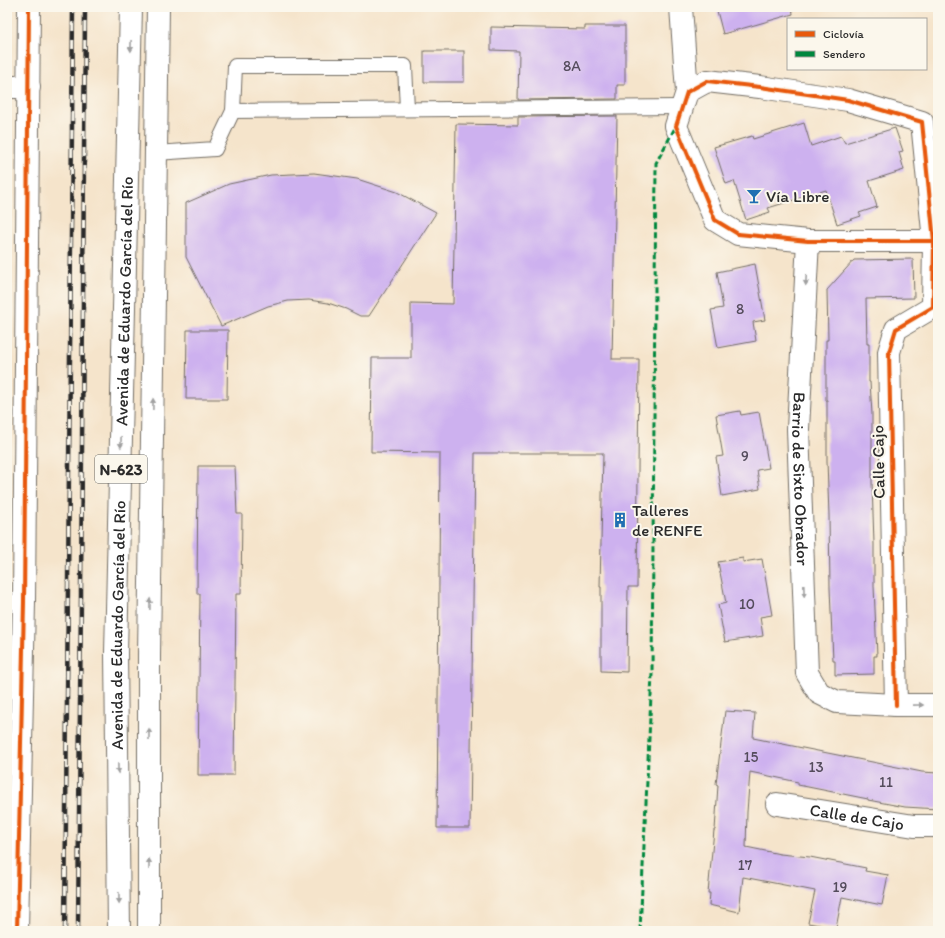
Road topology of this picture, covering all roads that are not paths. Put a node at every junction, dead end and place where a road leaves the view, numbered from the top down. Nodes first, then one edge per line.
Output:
1 (29, 7) edge
2 (131, 7) edge
3 (158, 7) edge
4 (681, 7) edge
5 (7, 87) edge
6 (29, 87) junction
7 (684, 99) junction
8 (407, 109) junction
9 (233, 110) junction
10 (156, 153) junction
11 (808, 241) junction
12 (936, 241) edge
13 (16, 602) edge
14 (938, 704) edge
15 (896, 705) junction
16 (776, 804) dead end
17 (938, 826) edge
18 (17, 931) edge
19 (119, 931) edge
20 (149, 931) edge

1 - 6 main road
2 -> 19 main road, Avenida de Eduardo García del Río / N-623
3 - 10 main road, Avenida de Eduardo García del Río / N-623
4 - 7 main road
5 - 6 main road
6 - 13 main road
7 - 8 lane
7 - 11 main road
7 - 12 main road
8 - 9 lane
8 - 9 lane
9 - 10 lane
20 -> 10 main road, Avenida de Eduardo García del Río / N-623
11 - 12 main road
11 -> 15 main road, Barrio de Sixto Obrador
12 - 15 main road, Calle Cajo
13 - 18 main road
15 -> 14 main road
16 - 17 main road, Calle de Cajo

